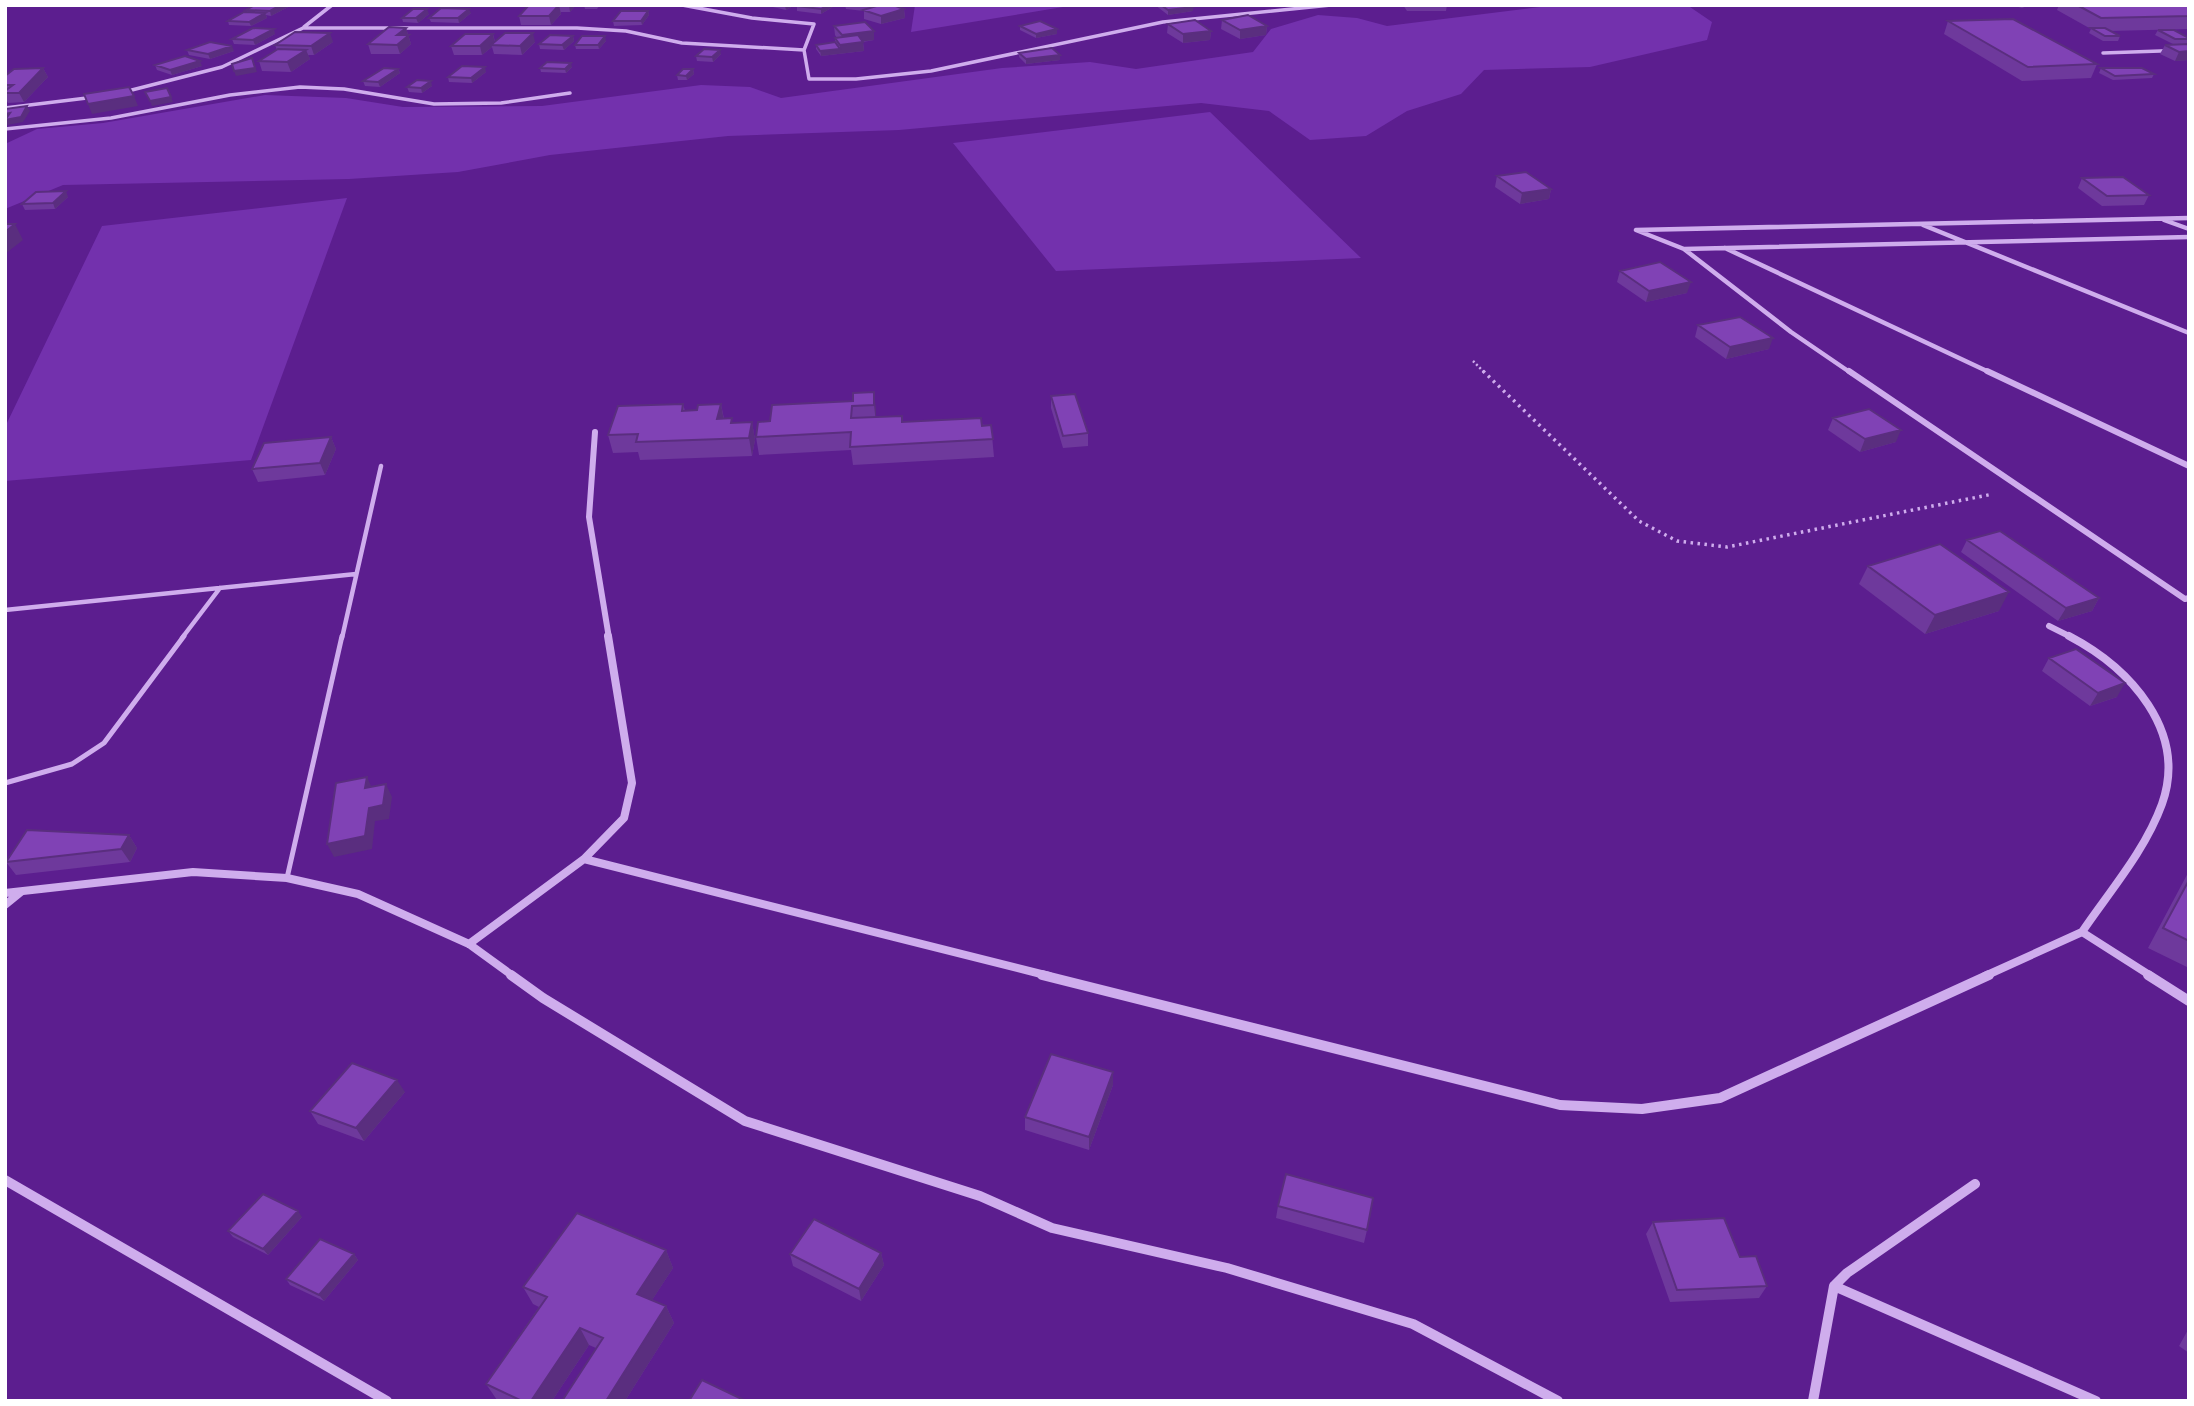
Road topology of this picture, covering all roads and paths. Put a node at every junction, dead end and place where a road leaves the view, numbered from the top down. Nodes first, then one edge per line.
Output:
1 (332, 5) edge
2 (682, 5) edge
3 (1331, 5) edge
4 (303, 28) junction
5 (804, 50) junction
6 (2189, 50) edge
7 (2104, 53) dead end
8 (570, 93) dead end
9 (118, 94) edge
10 (105, 95) edge
11 (5, 108) edge
12 (5, 129) edge
13 (2161, 218) junction
14 (2189, 218) edge
15 (1920, 224) junction
16 (2189, 229) edge
17 (2189, 237) edge
18 (1969, 242) junction
19 (1725, 248) junction
20 (1684, 249) junction
21 (2189, 333) edge
22 (1473, 361) dead end
23 (595, 432) dead end
24 (2189, 466) edge
25 (381, 467) dead end
26 (2021, 488) junction
27 (356, 574) junction
28 (220, 588) junction
29 (2189, 598) edge
30 (5, 610) edge
31 (2049, 626) dead end
32 (5, 783) edge
33 (584, 859) junction
34 (287, 878) junction
35 (22, 891) junction
36 (5, 893) edge
37 (5, 905) edge
38 (2082, 932) junction
39 (468, 944) junction
40 (2189, 1001) edge
41 (5, 1180) edge
42 (1975, 1184) dead end
43 (1834, 1286) junction
44 (387, 1401) edge
45 (1558, 1401) edge
46 (1813, 1401) edge
47 (2096, 1401) edge

1 - 4 street
2 - 5 street
3 - 5 street
4 - 5 street
4 - 9 street
6 - 7 street
8 - 12 street
10 - 11 street
13 - 14 street
13 - 15 street
13 - 16 street
15 - 18 street
15 - 20 street
17 - 18 street
18 - 19 street
18 - 21 street
19 - 20 street
19 - 24 street
20 - 26 street
22 - 26 path
23 - 33 street
25 - 27 lane
26 - 29 street
27 - 28 lane
27 - 34 lane
28 - 30 lane
28 - 32 lane
31 - 38 street
33 - 38 street
33 - 39 street
34 - 35 street
34 - 39 street
35 - 36 street
35 - 37 street
38 - 40 street
39 - 45 street
41 - 44 street
42 - 43 street
43 - 46 street
43 - 47 street

